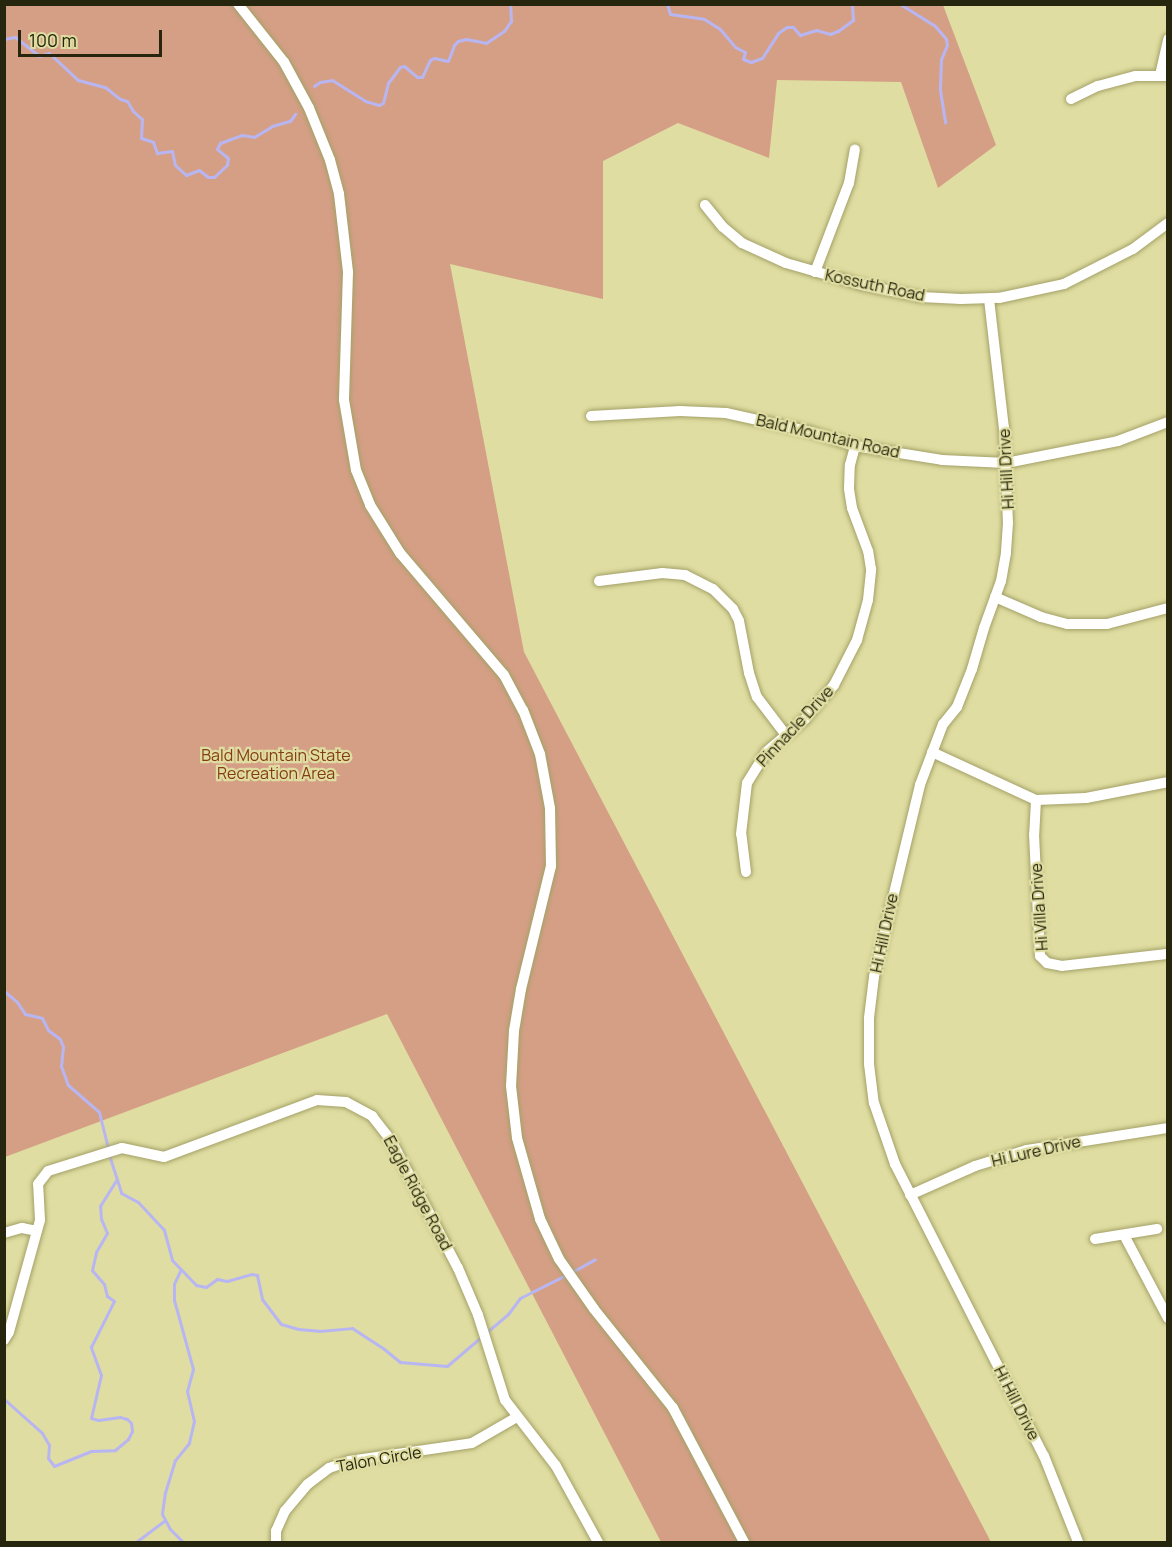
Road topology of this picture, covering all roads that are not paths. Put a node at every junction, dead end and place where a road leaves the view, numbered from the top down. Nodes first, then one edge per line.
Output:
1 (238, 4) edge
2 (1167, 39) edge
3 (1164, 75) edge
4 (1071, 99) dead end
5 (855, 150) dead end
6 (705, 205) dead end
7 (1167, 223) edge
8 (815, 272) junction
9 (989, 299) junction
10 (591, 416) dead end
11 (1167, 422) edge
12 (855, 446) junction
13 (1006, 463) junction
14 (599, 581) dead end
15 (995, 597) junction
16 (1167, 608) edge
17 (786, 735) junction
18 (932, 752) junction
19 (1167, 782) edge
20 (1036, 800) junction
21 (746, 872) dead end
22 (1167, 954) edge
23 (1167, 1128) edge
24 (910, 1195) junction
25 (1157, 1229) dead end
26 (36, 1231) junction
27 (4, 1233) edge
28 (1124, 1235) junction
29 (1095, 1239) dead end
30 (1163, 1302) edge
31 (1167, 1318) edge
32 (6, 1334) edge
33 (517, 1417) junction
34 (276, 1542) edge
35 (598, 1542) edge
36 (744, 1542) edge
37 (1078, 1542) edge

1 - 36 street
2 - 3 street
3 - 4 street
5 - 8 street
6 - 8 street, Kossuth Road
7 - 9 street, Kossuth Road
8 - 9 street, Kossuth Road
9 - 13 street, Hi Hill Drive
10 - 12 street, Bald Mountain Road
11 - 13 street, Bald Mountain Road
12 - 13 street, Bald Mountain Road
12 - 17 street, Pinnacle Drive
13 - 15 street, Hi Hill Drive
14 - 17 street
15 - 16 street
15 - 18 street, Hi Hill Drive
17 - 21 street, Pinnacle Drive
18 - 20 street
18 - 24 street, Hi Hill Drive
19 - 20 street
20 - 22 street, Hi Villa Drive
23 - 24 street, Hi Lure Drive
24 - 37 street, Hi Hill Drive
25 - 28 street
26 - 27 street
26 - 32 street, Eagle Ridge Road
26 - 33 street, Eagle Ridge Road
28 - 29 street
28 - 30 street
30 - 31 street
33 - 34 street, Talon Circle
33 - 35 street, Eagle Ridge Road

